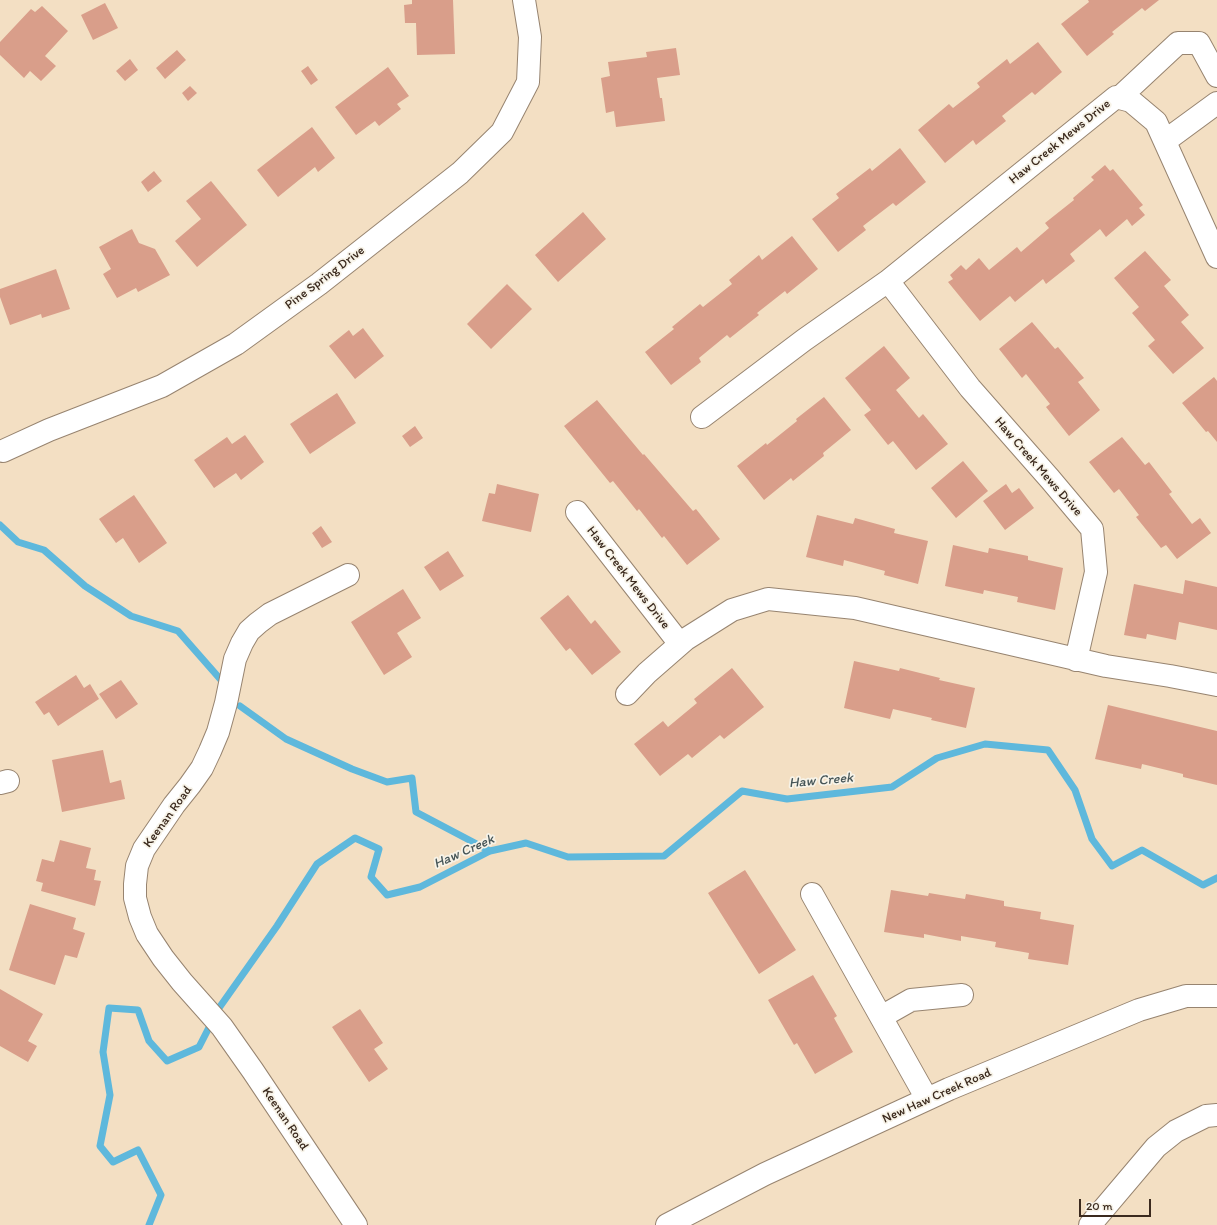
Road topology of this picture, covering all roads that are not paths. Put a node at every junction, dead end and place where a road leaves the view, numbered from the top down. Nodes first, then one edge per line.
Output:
1 (524, 0) edge
2 (1217, 76) edge
3 (1119, 98) junction
4 (1217, 103) edge
5 (1165, 141) junction
6 (1217, 257) edge
7 (888, 281) junction
8 (702, 417) dead end
9 (2, 451) dead end
10 (577, 512) dead end
11 (348, 575) dead end
12 (680, 644) junction
13 (1076, 660) junction
14 (1217, 685) edge
15 (626, 694) dead end
16 (812, 894) dead end
17 (962, 995) dead end
18 (1217, 996) edge
19 (881, 1017) junction
20 (927, 1099) junction
21 (1217, 1115) edge
22 (356, 1225) edge
23 (667, 1225) edge
24 (1090, 1225) edge

1 - 9 street, Pine Spring Drive
2 - 3 street
3 - 5 street, Haw Creek Mews Drive
3 - 7 street, Haw Creek Mews Drive
4 - 5 street
5 - 6 street, Haw Creek Mews Drive
7 - 8 street, Haw Creek Mews Drive
7 - 13 street, Haw Creek Mews Drive
10 - 12 street, Haw Creek Mews Drive
11 - 22 street, Keenan Road
12 - 13 street
12 - 15 street
13 - 14 street
16 - 19 street
17 - 19 street
18 - 20 street, New Haw Creek Road
19 - 20 street
20 - 23 street, New Haw Creek Road
21 - 24 street

